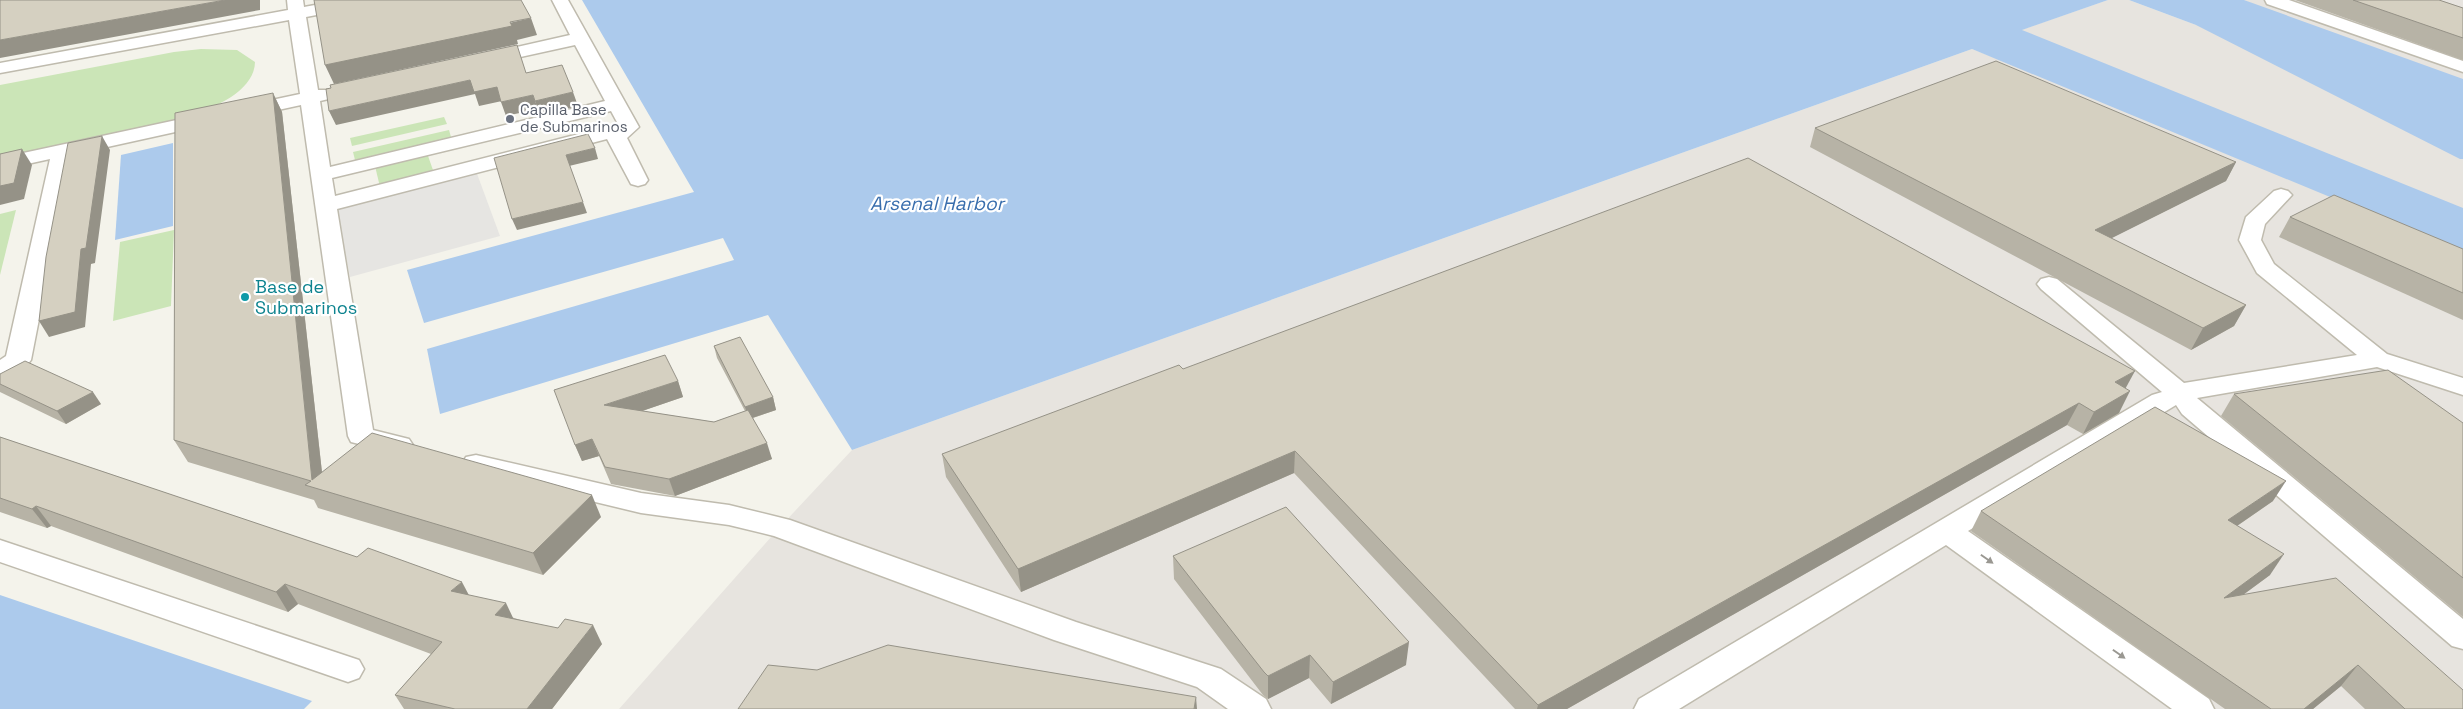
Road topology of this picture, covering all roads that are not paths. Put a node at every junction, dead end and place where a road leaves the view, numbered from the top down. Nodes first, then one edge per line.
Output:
1 (368, 0) edge
2 (560, 0) edge
3 (2273, 0) edge
4 (296, 7) edge
5 (580, 38) junction
6 (474, 62) edge
7 (2463, 67) edge
8 (0, 68) edge
9 (348, 89) edge
10 (310, 98) junction
11 (616, 104) junction
12 (629, 127) junction
13 (62, 151) junction
14 (0, 164) edge
15 (321, 175) junction
16 (638, 180) dead end
17 (2281, 195) dead end
18 (326, 204) junction
19 (2049, 284) dead end
20 (2378, 359) junction
21 (0, 371) edge
22 (2463, 387) edge
23 (2182, 394) junction
24 (419, 450) edge
25 (448, 457) edge
26 (1947, 531) junction
27 (0, 551) edge
28 (2463, 637) edge
29 (348, 669) dead end
30 (1254, 709) edge
31 (1651, 709) edge
32 (2197, 709) edge

1 - 4 lane
2 - 5 lane
3 - 7 lane
4 - 8 lane
4 - 10 lane
5 - 6 lane
5 - 11 lane
9 - 10 lane
10 - 13 lane
10 - 15 lane
11 - 12 lane
11 - 15 lane
12 - 16 lane
12 - 18 lane
13 - 14 lane
13 - 21 lane
15 - 18 lane
17 - 20 lane
18 - 24 lane
19 - 23 lane
20 - 22 lane
20 - 23 lane
23 - 26 lane
23 - 28 lane
25 - 30 lane
26 - 31 lane
26 -> 32 lane
27 - 29 lane

